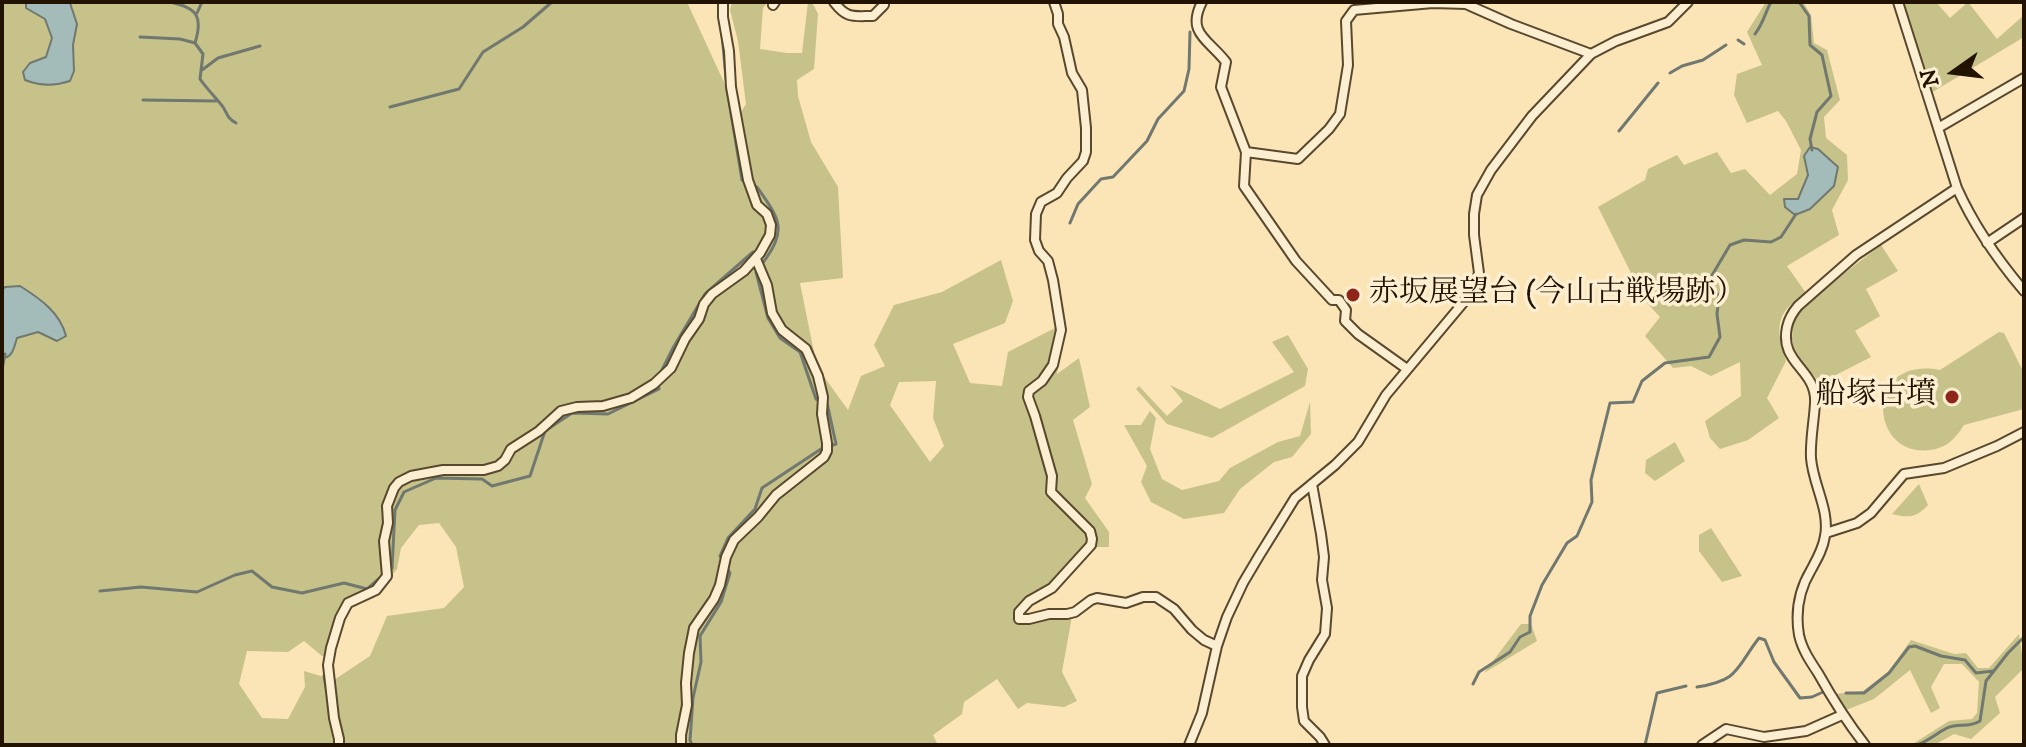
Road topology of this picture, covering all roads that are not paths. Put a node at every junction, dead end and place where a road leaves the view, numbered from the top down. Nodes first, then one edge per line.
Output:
1 (723, 2) edge
2 (834, 2) edge
3 (884, 2) edge
4 (1054, 2) edge
5 (1202, 2) edge
6 (1688, 2) edge
7 (1898, 2) edge
8 (1591, 54) junction
9 (2024, 78) edge
10 (1938, 128) junction
11 (1246, 152) junction
12 (1957, 188) junction
13 (2024, 218) edge
14 (1987, 243) junction
15 (758, 256) junction
16 (2024, 291) edge
17 (1407, 369) junction
18 (2024, 432) edge
19 (1312, 484) junction
20 (1826, 533) junction
21 (1217, 646) junction
22 (1842, 715) junction
23 (339, 745) edge
24 (681, 745) edge
25 (1189, 745) edge
26 (1325, 745) edge
27 (1702, 745) edge
28 (1865, 745) edge

1 - 15 street
2 - 3 street
4 - 21 street
5 - 11 street
6 - 8 street
7 - 10 street
8 - 11 street
8 - 17 street
9 - 10 street
10 - 12 street
11 - 17 street
12 - 14 street
12 - 20 street
13 - 14 street
14 - 16 street
15 - 23 street
15 - 24 street
17 - 19 street
18 - 20 street
19 - 21 street
19 - 26 street
20 - 22 street
21 - 25 street
22 - 27 street
22 - 28 street

